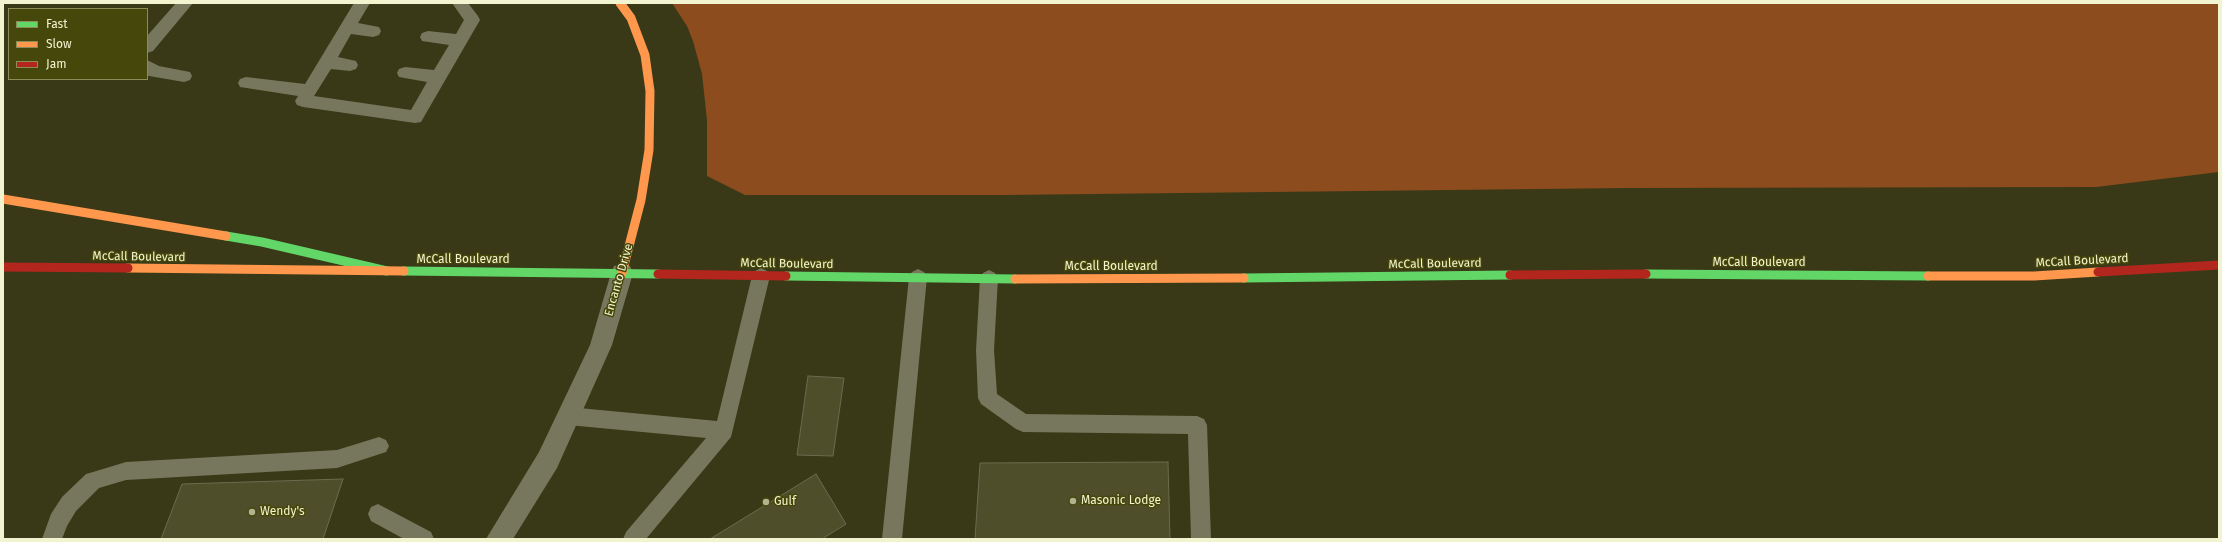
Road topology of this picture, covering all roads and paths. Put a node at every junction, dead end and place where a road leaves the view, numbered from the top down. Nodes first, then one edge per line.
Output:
1 (185, 3) edge
2 (362, 3) edge
3 (460, 3) edge
4 (620, 3) edge
5 (347, 28) junction
6 (373, 31) dead end
7 (428, 37) dead end
8 (460, 40) junction
9 (148, 46) edge
10 (326, 62) junction
11 (350, 65) dead end
12 (148, 67) edge
13 (405, 73) dead end
14 (184, 76) dead end
15 (438, 77) junction
16 (246, 83) dead end
17 (309, 91) junction
18 (3, 199) edge
19 (2219, 265) edge
20 (3, 267) edge
21 (387, 272) junction
22 (622, 273) junction
23 (760, 276) junction
24 (918, 277) junction
25 (988, 278) junction
26 (568, 416) junction
27 (724, 431) junction
28 (380, 446) dead end
29 (378, 514) dead end
30 (52, 539) edge
31 (424, 539) edge
32 (499, 539) edge
33 (633, 539) edge
34 (892, 539) edge
35 (1201, 539) edge

1 - 9 lane
2 - 5 lane
3 - 8 lane
4 - 22 main road, Encanto Drive
5 - 6 lane
5 - 10 lane
7 - 8 lane
8 - 15 lane
10 - 11 lane
10 - 17 lane
12 - 14 lane
13 - 15 lane
15 - 17 lane
16 - 17 lane
18 - 21 main road
19 - 25 main road, McCall Boulevard
20 - 21 main road, McCall Boulevard
21 - 22 main road, McCall Boulevard
22 - 23 main road, McCall Boulevard
22 - 26 street, Encanto Drive
23 - 24 main road, McCall Boulevard
23 - 27 lane
24 - 25 main road, McCall Boulevard
24 - 34 lane
25 - 35 lane
26 - 27 lane
26 - 32 street, Encanto Drive
27 - 33 lane
28 - 30 lane
29 - 31 lane

